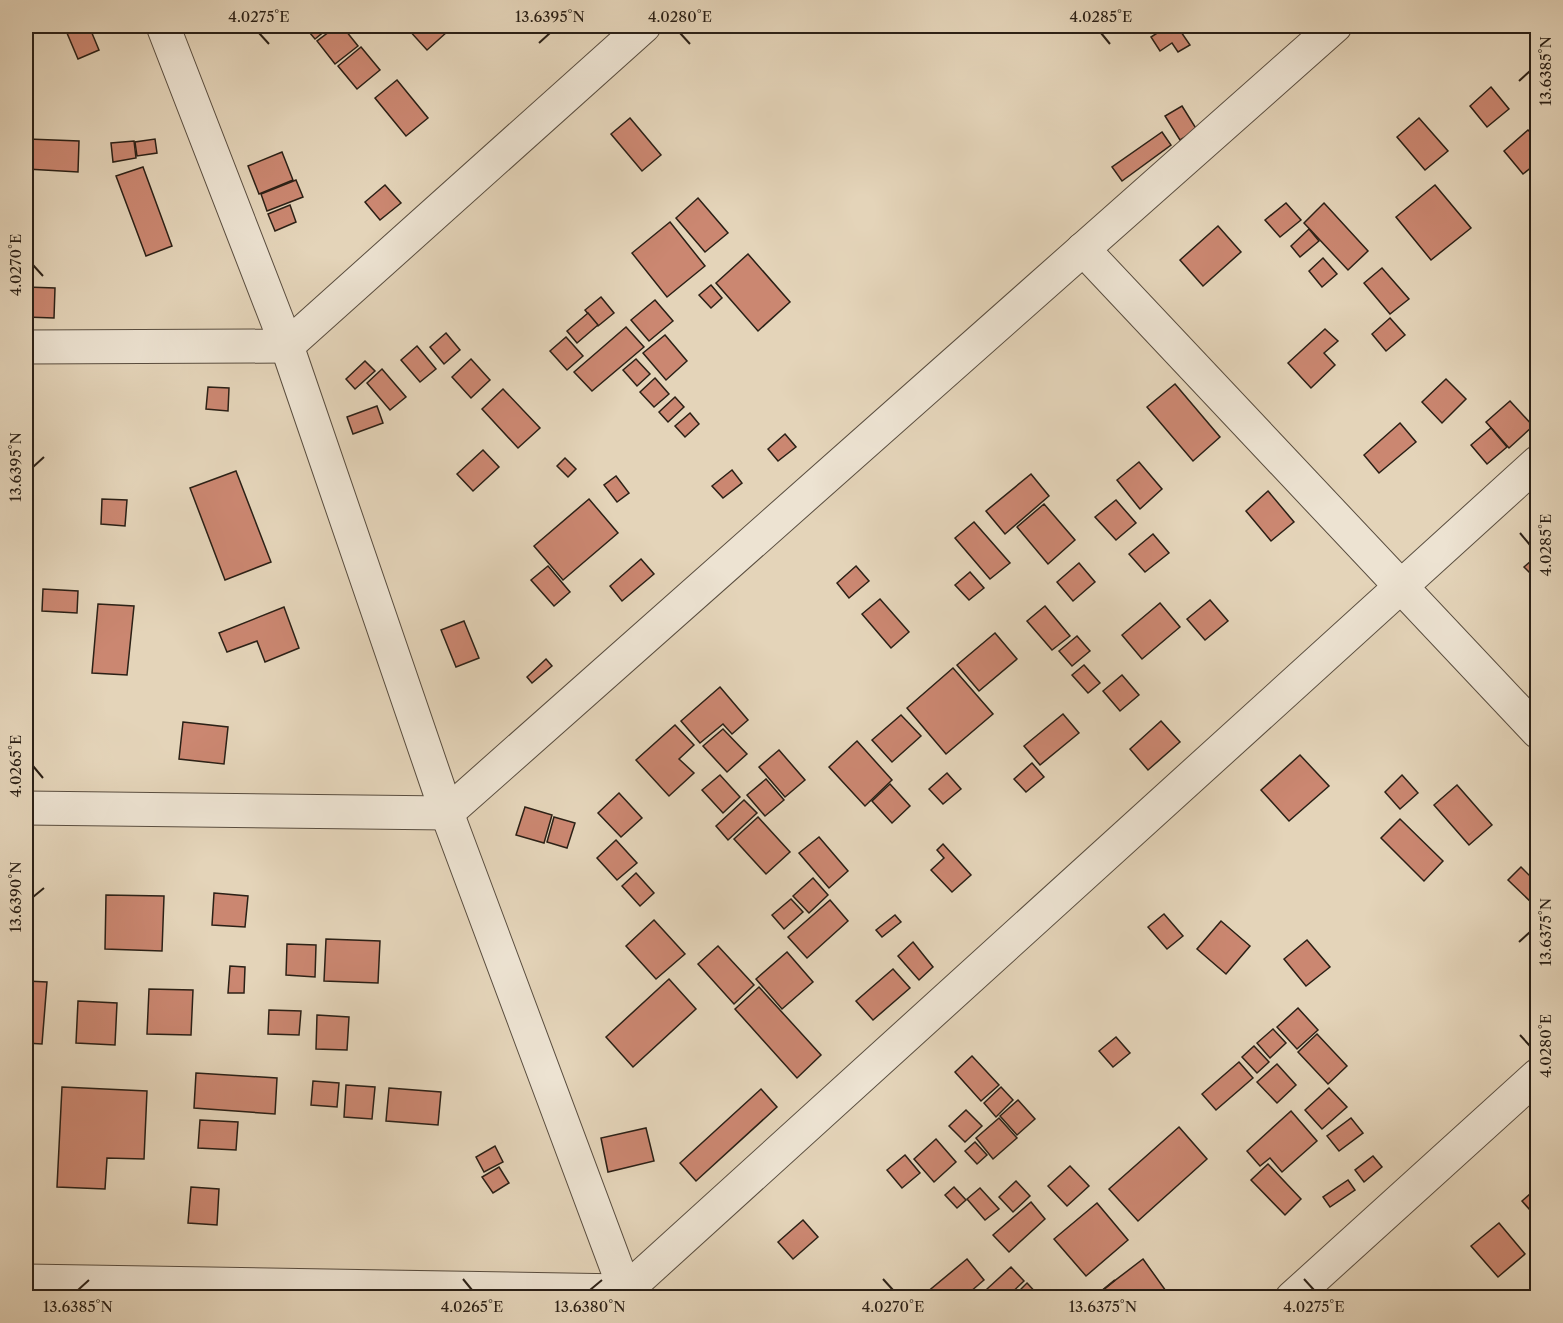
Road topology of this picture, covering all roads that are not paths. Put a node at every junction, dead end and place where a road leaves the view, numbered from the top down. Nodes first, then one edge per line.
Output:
1 (163, 26) edge
2 (644, 26) edge
3 (1335, 26) edge
4 (1083, 249) junction
5 (287, 346) junction
6 (26, 347) edge
7 (1538, 462) edge
8 (1400, 586) junction
9 (1538, 732) edge
10 (26, 808) edge
11 (447, 813) junction
12 (1538, 1075) edge
13 (26, 1281) edge
14 (627, 1294) edge
15 (1292, 1298) edge

1 - 5 street
2 - 5 street
3 - 4 street
4 - 8 street
4 - 11 street
5 - 6 street
5 - 11 street
7 - 8 street
8 - 9 street
8 - 14 street
10 - 11 street
11 - 14 street
12 - 15 street
13 - 14 street

